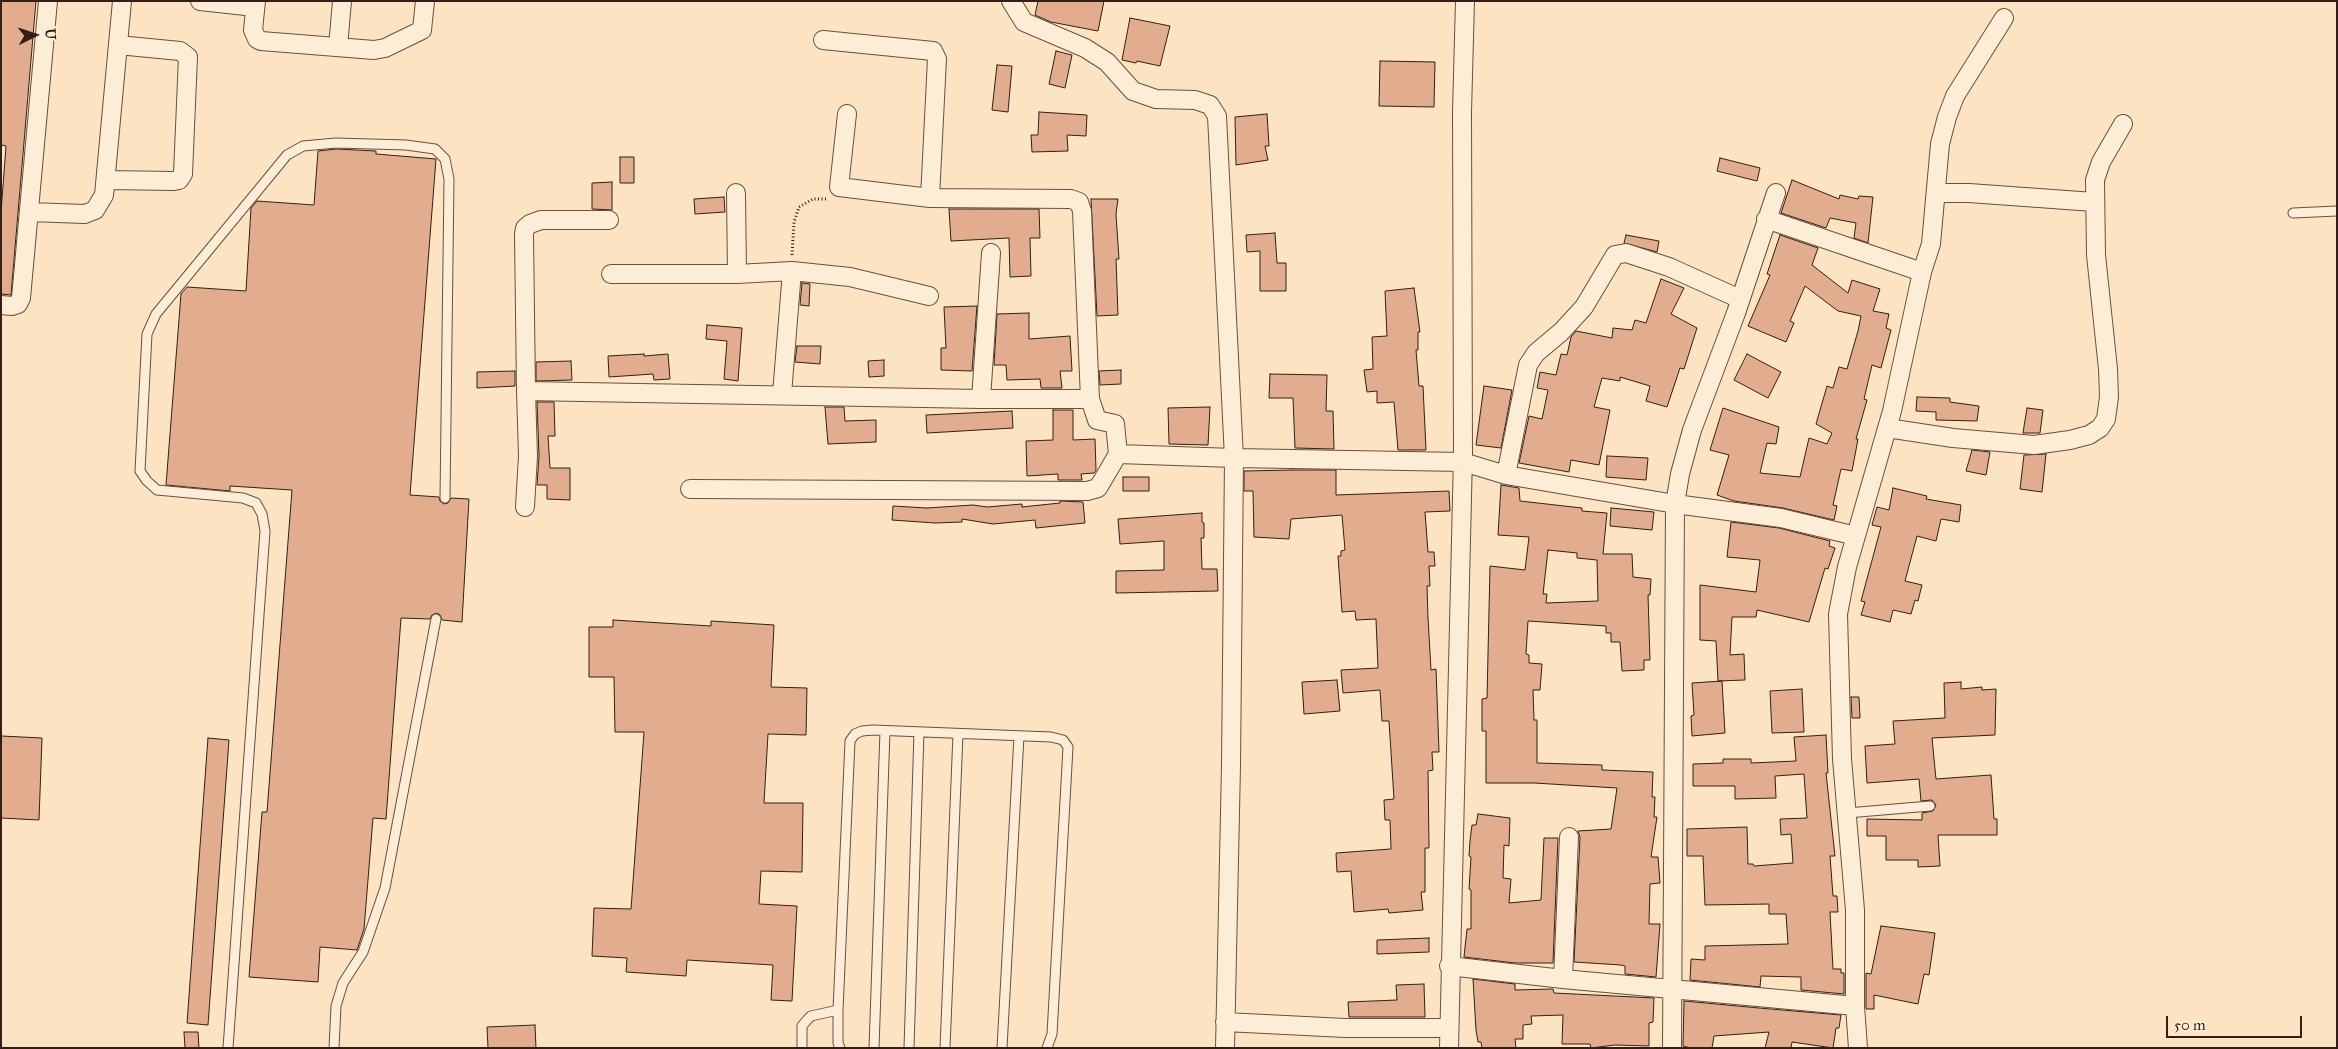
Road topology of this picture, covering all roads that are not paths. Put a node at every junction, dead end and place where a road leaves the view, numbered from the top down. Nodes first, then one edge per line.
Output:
1 (48, 1) edge
2 (122, 1) edge
3 (200, 1) edge
4 (342, 1) edge
5 (425, 1) edge
6 (1010, 1) edge
7 (1466, 1) edge
8 (255, 4) edge
9 (2004, 18) dead end
10 (823, 40) dead end
11 (118, 46) junction
12 (338, 47) junction
13 (847, 114) dead end
14 (2123, 124) dead end
15 (106, 180) junction
16 (736, 193) dead end
17 (1776, 193) dead end
18 (1936, 193) junction
19 (930, 198) junction
20 (2094, 202) junction
21 (2337, 211) edge
22 (29, 212) junction
23 (2293, 214) dead end
24 (1766, 219) junction
25 (609, 220) dead end
26 (991, 253) dead end
27 (792, 271) junction
28 (1922, 272) junction
29 (611, 274) dead end
30 (737, 274) junction
31 (928, 296) dead end
32 (1740, 299) junction
33 (1, 305) edge
34 (526, 391) junction
35 (782, 394) junction
36 (982, 399) junction
37 (1090, 399) junction
38 (1887, 428) junction
39 (1118, 454) junction
40 (1234, 458) junction
41 (1463, 462) junction
42 (1506, 475) junction
43 (690, 489) dead end
44 (445, 498) dead end
45 (1675, 504) junction
46 (526, 507) dead end
47 (1856, 536) junction
48 (436, 619) dead end
49 (885, 731) junction
50 (919, 732) junction
51 (958, 734) junction
52 (1019, 736) junction
53 (1930, 806) dead end
54 (1847, 813) junction
55 (1569, 837) dead end
56 (1449, 966) junction
57 (1563, 979) junction
58 (1672, 988) junction
59 (1855, 1006) junction
60 (838, 1010) junction
61 (1225, 1022) junction
62 (1449, 1028) junction
63 (228, 1048) edge
64 (334, 1048) edge
65 (802, 1048) edge
66 (840, 1048) edge
67 (874, 1048) edge
68 (909, 1048) edge
69 (945, 1048) edge
70 (1002, 1048) edge
71 (1047, 1048) edge
72 (1225, 1048) edge
73 (1448, 1048) edge
74 (1672, 1048) edge
75 (1858, 1048) edge

1 - 22 street
2 - 11 street
3 - 8 street
4 - 12 street
5 - 12 street
6 - 40 street
7 - 41 street
8 - 12 street
9 - 18 street
10 - 19 street
11 - 15 street
11 - 15 street
13 - 19 street
14 - 20 street
15 - 22 street
16 - 30 street
17 - 24 street
18 - 20 street
18 - 28 street
19 - 37 street
20 - 38 street
21 - 23 lane
22 - 33 street
24 - 28 street
24 - 32 street
25 - 34 street
26 - 36 street
27 - 30 street
27 - 31 street
27 - 35 street
28 - 38 street
29 - 30 street
32 - 42 street
32 - 45 street
34 - 35 street
34 - 46 street
35 - 36 street
36 - 37 street
37 - 39 street
38 - 47 street
39 - 40 street
39 - 43 street
40 - 41 street
40 - 61 street
41 - 42 street
41 - 56 street
42 - 45 street
44 - 63 lane
45 - 47 street
45 - 58 street
47 - 54 street
48 - 64 lane
49 - 50 lane
49 - 60 lane
49 - 67 lane
50 - 51 lane
50 - 68 lane
51 - 52 lane
51 - 69 lane
52 - 70 lane
52 - 71 lane
53 - 54 lane
54 - 59 street
55 - 57 street
56 - 57 street
56 - 62 street
57 - 58 street
58 - 59 street
58 - 74 street
59 - 75 street
60 - 65 lane
60 - 66 lane
61 - 62 street
61 - 72 street
62 - 73 street

